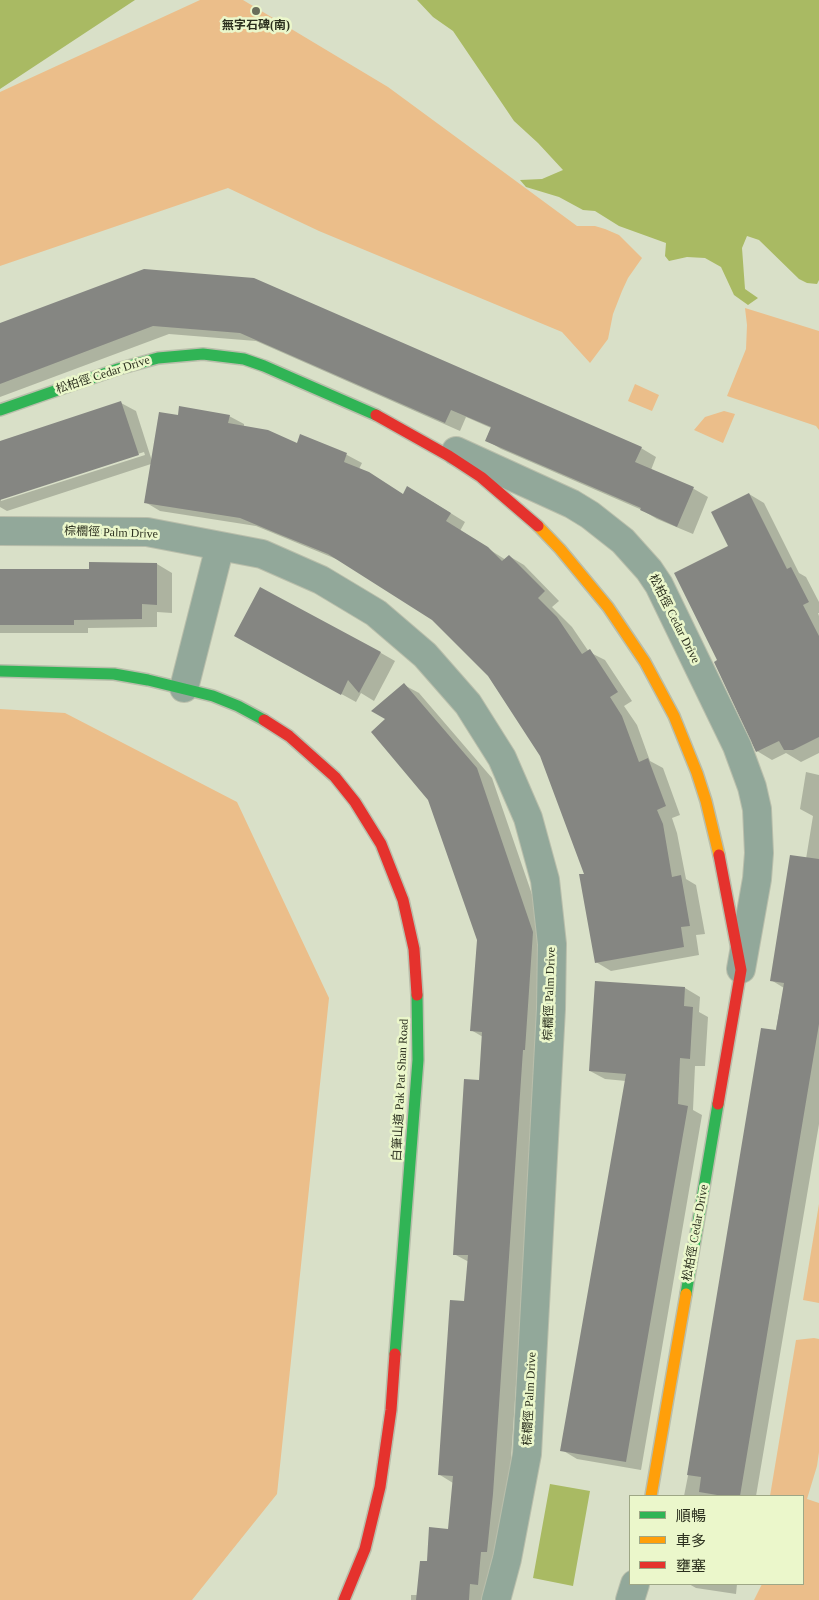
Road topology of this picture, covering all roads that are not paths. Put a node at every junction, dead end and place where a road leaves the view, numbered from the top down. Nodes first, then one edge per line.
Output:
1 (0, 410) edge
2 (377, 415) junction
3 (0, 531) edge
4 (220, 546) junction
5 (0, 671) edge
6 (184, 688) junction
7 (741, 970) junction
8 (651, 1495) edge
9 (635, 1585) edge
10 (344, 1600) edge
11 (496, 1600) edge
12 (630, 1600) edge

1 - 2 street, 松柏徑 Cedar Drive
2 - 7 street, 松柏徑 Cedar Drive
2 - 7 street, 松柏徑 Cedar Drive
3 - 4 street, 棕櫚徑 Palm Drive
4 - 6 street
4 - 11 street, 棕櫚徑 Palm Drive
5 - 6 street, 白筆山道 Pak Pat Shan Road
6 - 10 street, 白筆山道 Pak Pat Shan Road
7 - 8 street, 松柏徑 Cedar Drive
9 - 12 street

